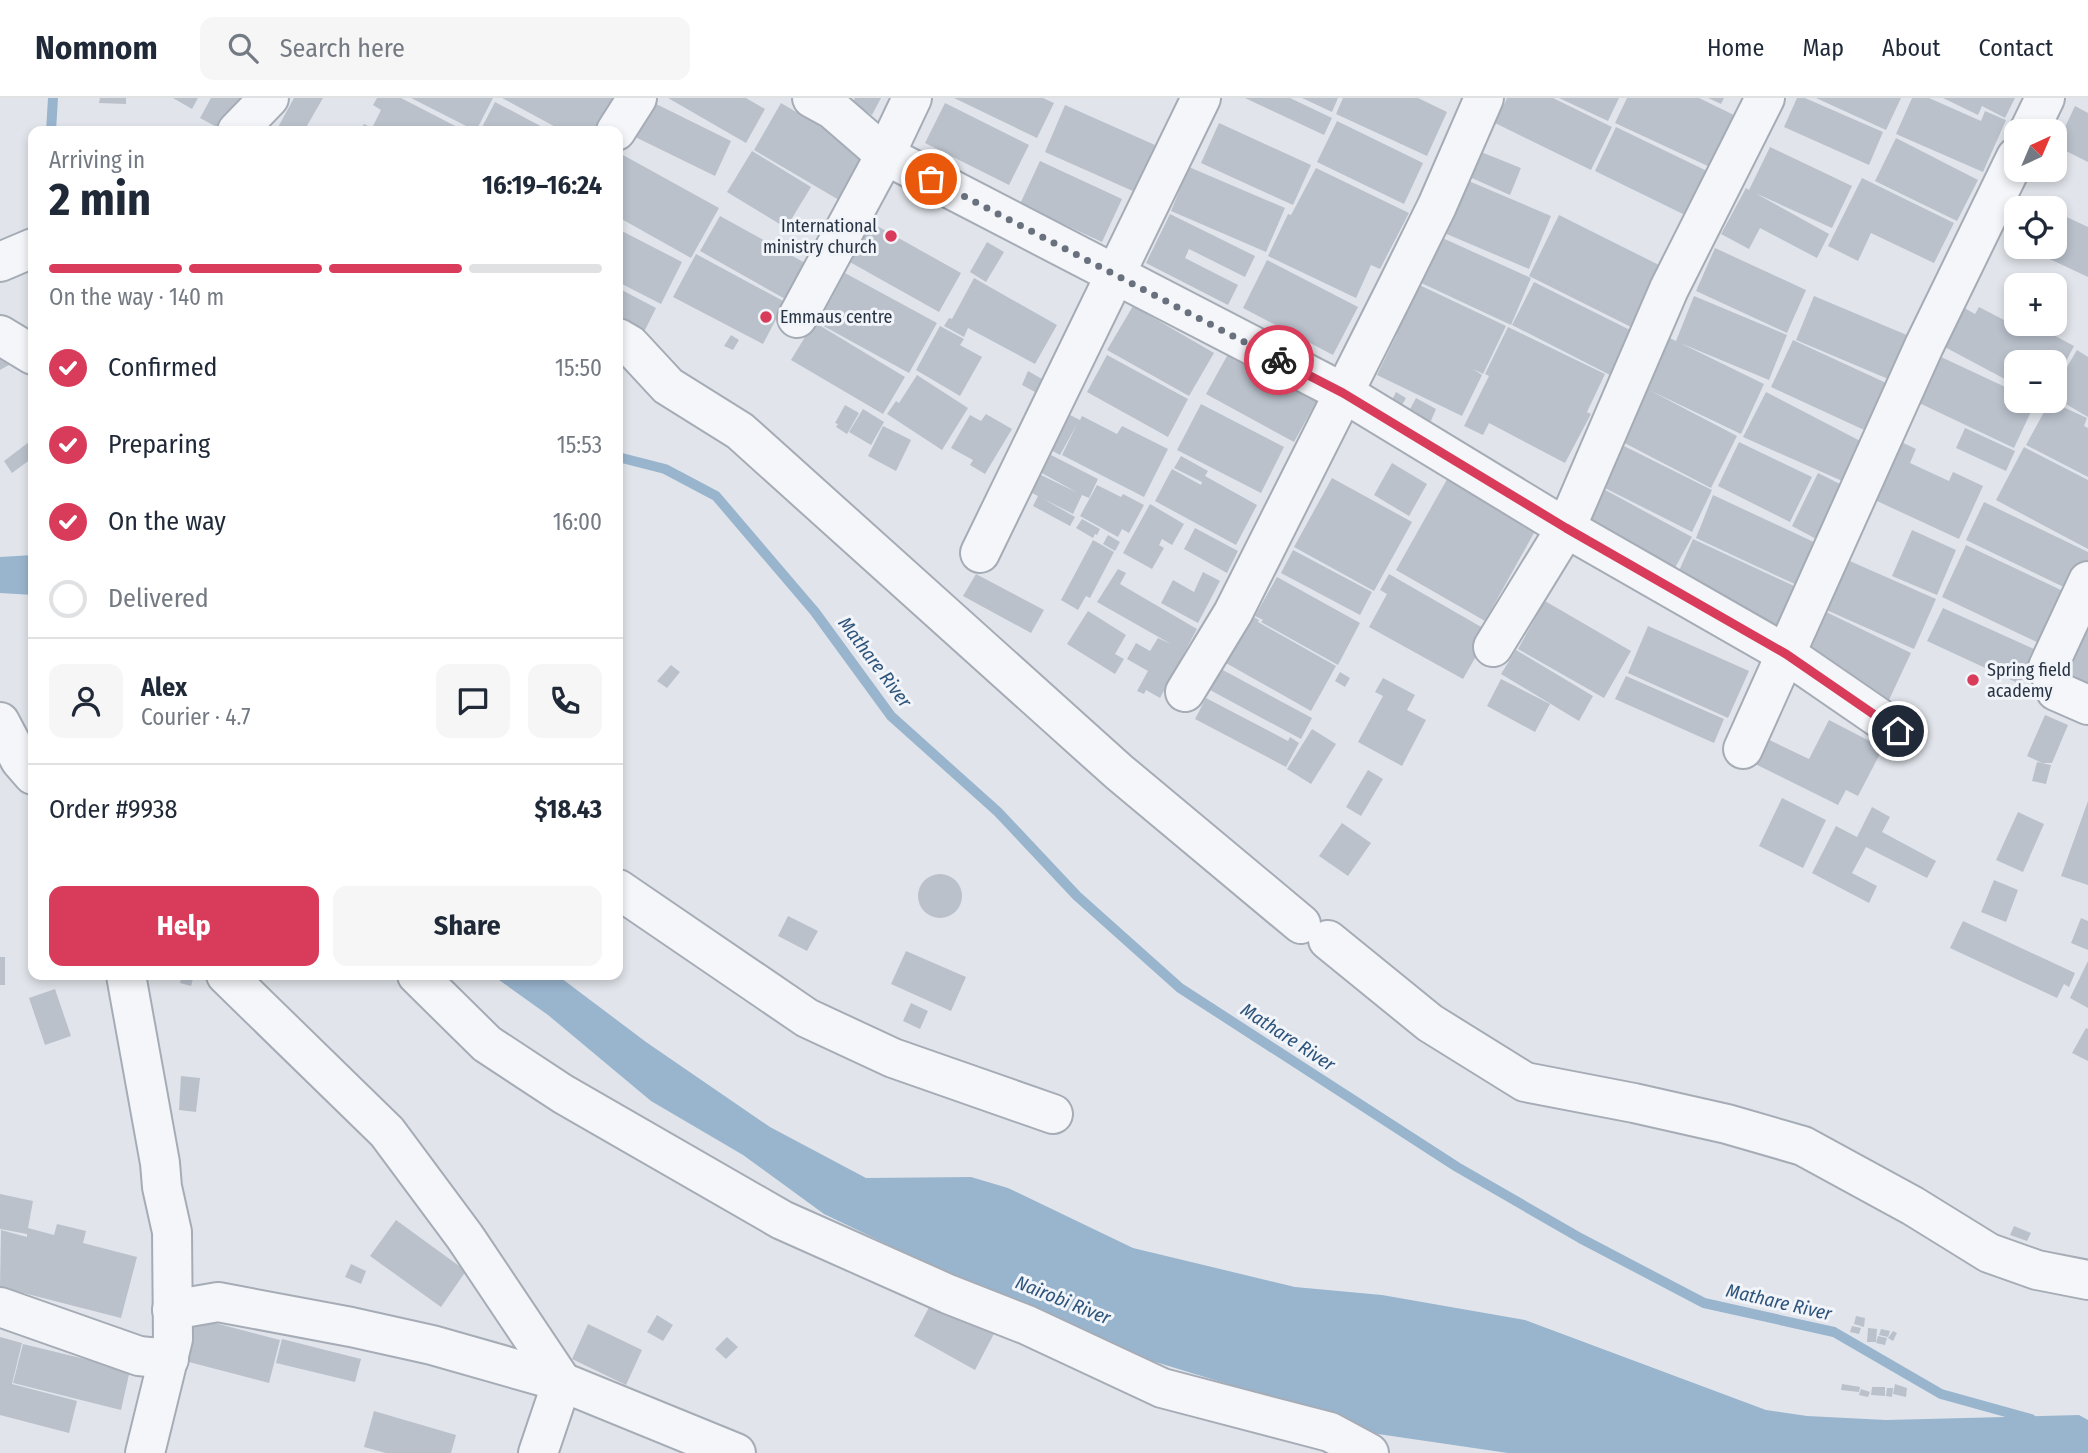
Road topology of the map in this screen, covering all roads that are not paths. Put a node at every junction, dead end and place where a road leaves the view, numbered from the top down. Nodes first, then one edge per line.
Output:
1 (268, 98) edge
2 (636, 98) edge
3 (812, 98) edge
4 (912, 98) edge
5 (1201, 98) edge
6 (1484, 98) edge
7 (1765, 98) edge
8 (2045, 98) edge
9 (2035, 119) edge
10 (242, 126) edge
11 (619, 126) edge
12 (885, 155) junction
13 (2004, 182) edge
14 (28, 250) edge
15 (0, 262) edge
16 (1115, 275) junction
17 (797, 318) dead end
18 (0, 335) edge
19 (623, 341) edge
20 (28, 352) edge
21 (1343, 393) junction
22 (1566, 528) junction
23 (980, 554) dead end
24 (2088, 581) edge
25 (1493, 647) dead end
26 (1786, 654) junction
27 (1185, 692) dead end
28 (2088, 705) edge
29 (0, 722) edge
30 (1898, 731) dead end
31 (1743, 749) dead end
32 (28, 764) edge
33 (623, 892) edge
34 (127, 980) edge
35 (231, 980) edge
36 (422, 980) edge
37 (1053, 1114) dead end
38 (2088, 1280) edge
39 (0, 1307) edge
40 (172, 1310) junction
41 (169, 1359) junction
42 (562, 1382) junction
43 (145, 1453) edge
44 (538, 1453) edge
45 (736, 1453) edge
46 (1369, 1453) edge

1 - 10 street
2 - 11 street
3 - 12 street
4 - 12 street
5 - 16 street
6 - 21 street
7 - 22 street
8 - 9 street
12 - 16 street
12 - 17 street
13 - 26 street
14 - 15 street
16 - 21 street
16 - 23 street
18 - 20 street
19 - 38 street
21 - 22 street
21 - 27 street
22 - 25 street
22 - 26 street
24 - 28 street
26 - 30 street
26 - 31 street
29 - 32 street
33 - 37 street
34 - 40 street
35 - 42 street
36 - 46 street
39 - 41 street
40 - 41 street
40 - 42 street
41 - 43 street
42 - 44 street
42 - 45 street

